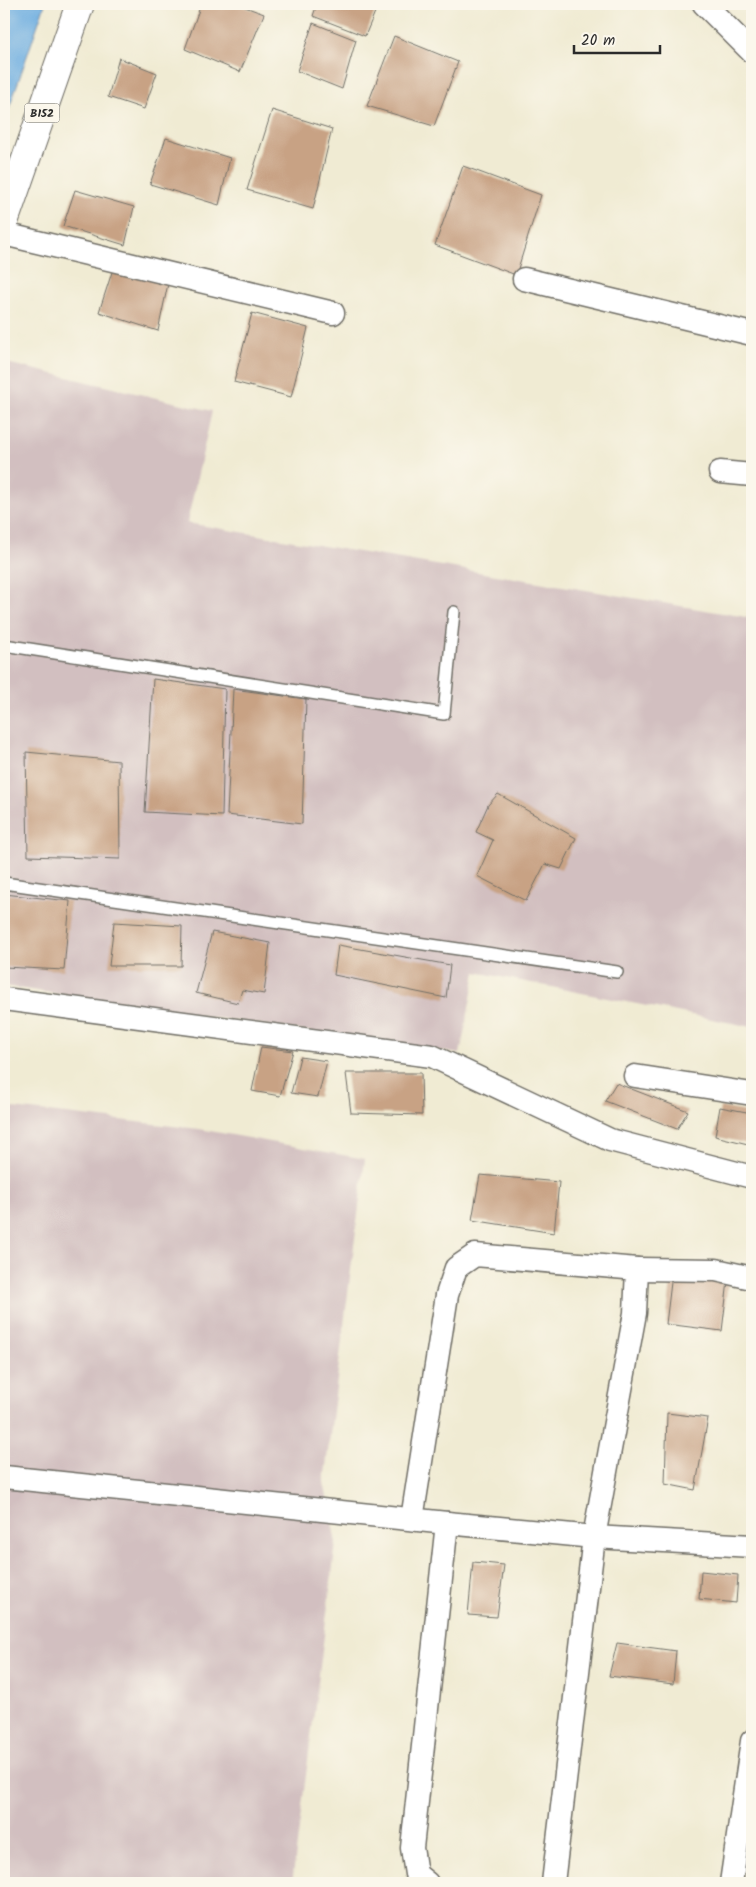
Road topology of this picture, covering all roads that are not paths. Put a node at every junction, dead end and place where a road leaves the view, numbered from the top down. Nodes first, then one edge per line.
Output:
1 (80, 4) edge
2 (704, 4) edge
3 (752, 52) edge
4 (4, 222) edge
5 (4, 234) edge
6 (524, 280) dead end
7 (333, 313) dead end
8 (752, 334) edge
9 (720, 472) dead end
10 (752, 475) edge
11 (454, 612) dead end
12 (4, 645) edge
13 (4, 883) edge
14 (618, 972) dead end
15 (4, 998) edge
16 (635, 1076) dead end
17 (752, 1094) edge
18 (752, 1177) edge
19 (637, 1270) junction
20 (752, 1278) edge
21 (4, 1477) edge
22 (412, 1519) junction
23 (447, 1523) junction
24 (594, 1537) junction
25 (752, 1546) edge
26 (752, 1741) edge
27 (426, 1883) edge
28 (553, 1883) edge
29 (731, 1883) edge

1 - 4 main road, B152
2 - 3 street
5 - 7 street
6 - 8 street
9 - 10 street
11 - 12 lane
13 - 14 lane
15 - 18 street
16 - 17 street
19 - 20 street
19 - 22 street
19 - 24 street
21 - 22 street
22 - 23 street
23 - 24 street
23 - 27 street
24 - 25 street
24 - 28 street
26 - 29 street

